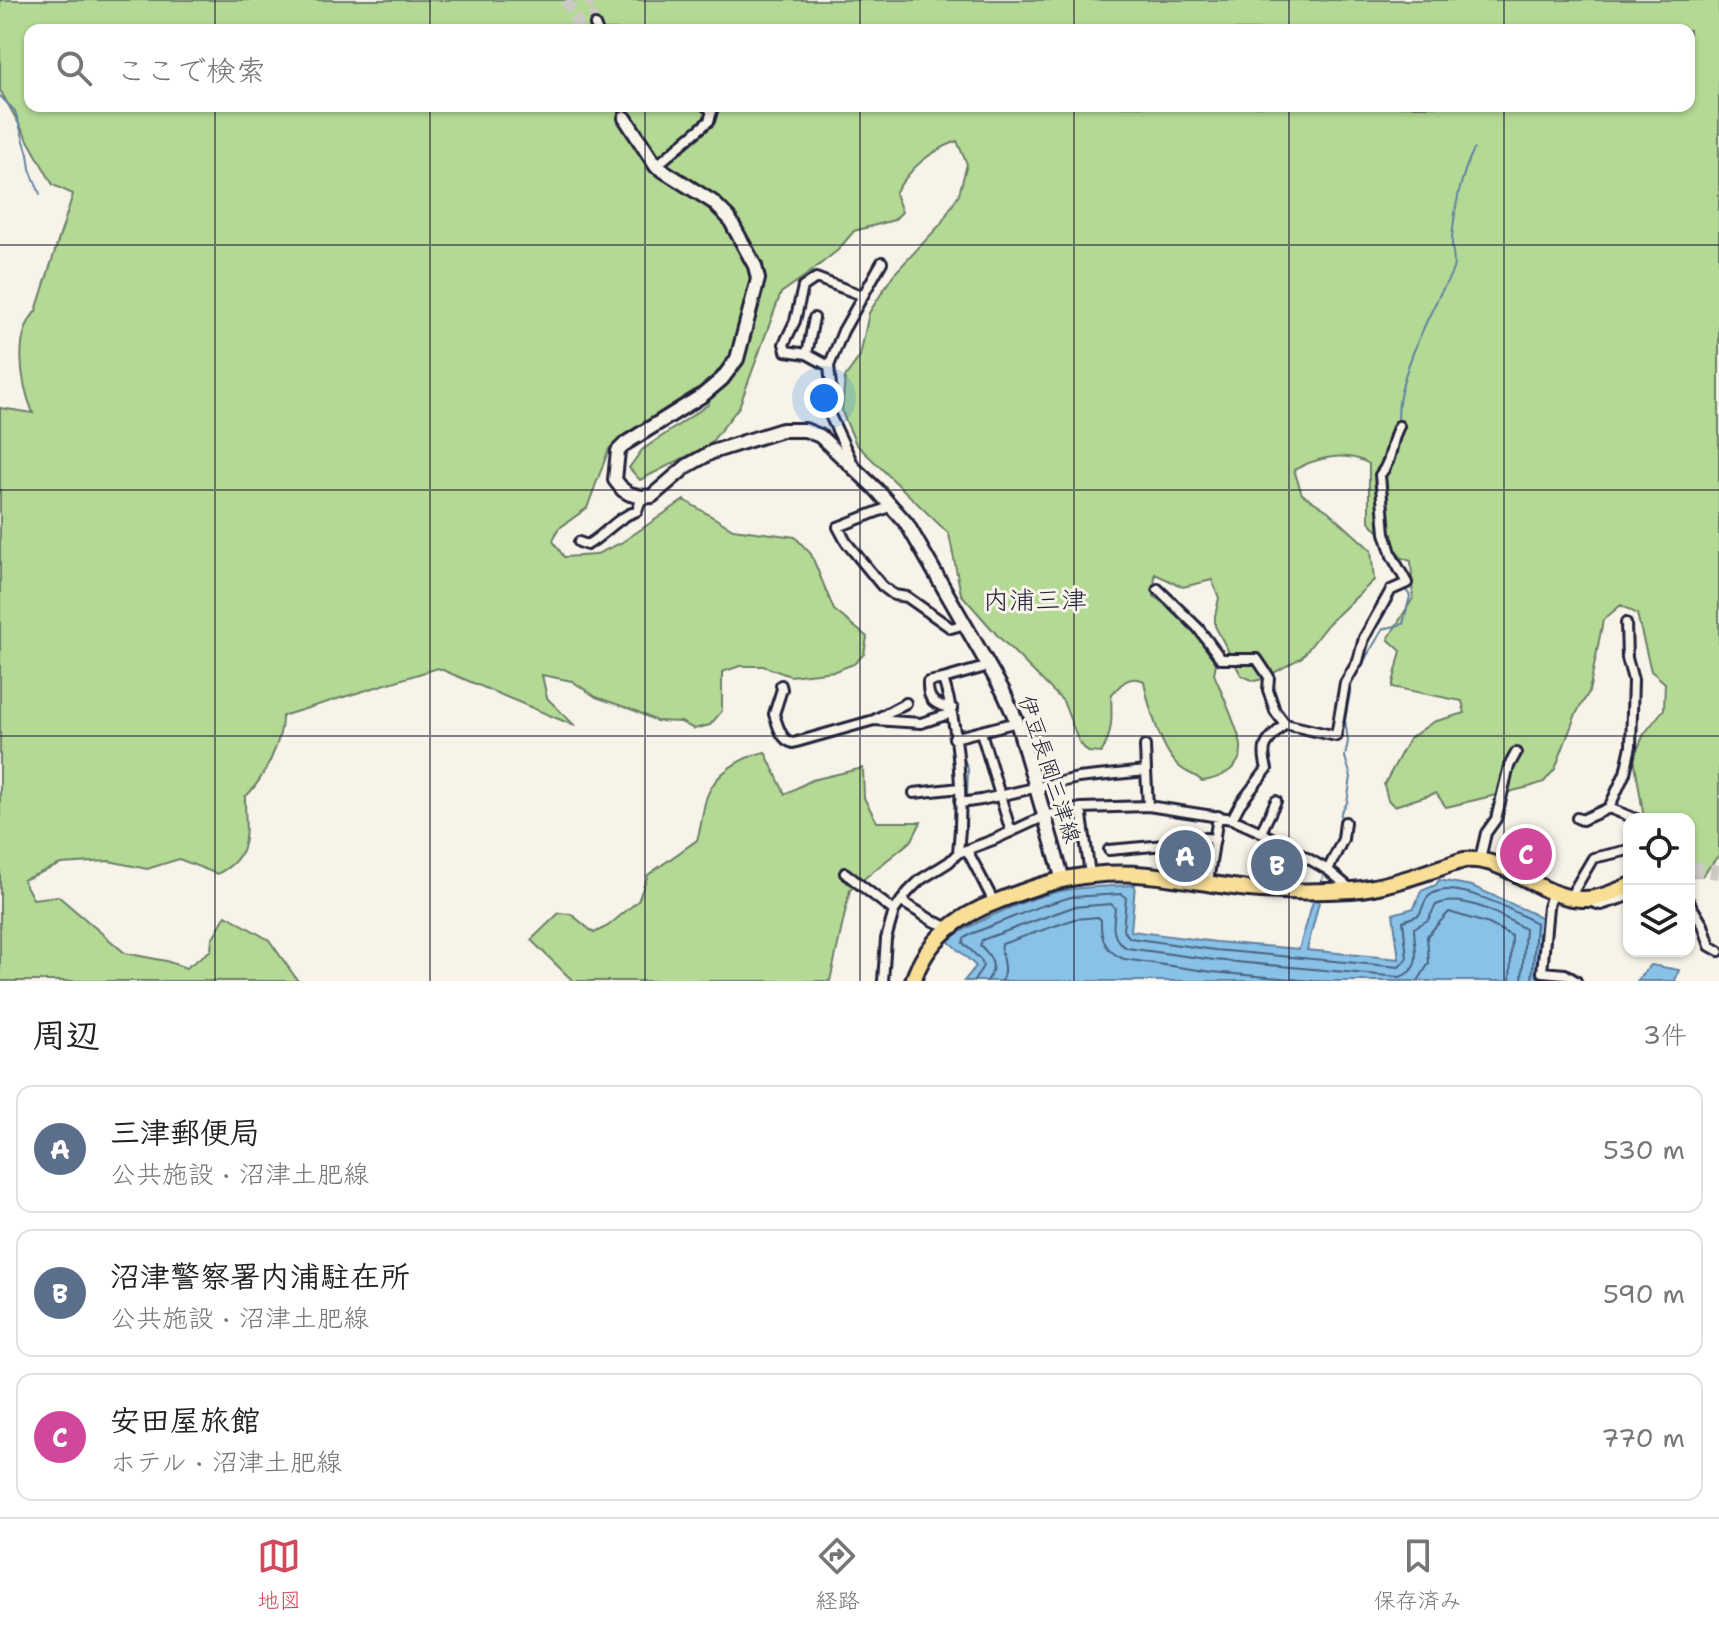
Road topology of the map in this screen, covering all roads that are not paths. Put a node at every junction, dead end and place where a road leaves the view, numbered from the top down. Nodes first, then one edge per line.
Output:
1 (712, 112) edge
2 (625, 118) dead end
3 (656, 166) junction
4 (882, 262) dead end
5 (861, 295) junction
6 (814, 318) dead end
7 (807, 354) junction
8 (829, 366) junction
9 (1399, 426) dead end
10 (854, 467) junction
11 (642, 497) junction
12 (892, 506) junction
13 (579, 542) dead end
14 (1158, 589) dead end
15 (1626, 623) dead end
16 (965, 624) junction
17 (989, 666) junction
18 (943, 679) junction
19 (781, 685) dead end
20 (906, 703) dead end
21 (952, 711) junction
22 (874, 720) junction
23 (1017, 722) junction
24 (1285, 724) junction
25 (981, 732) junction
26 (954, 738) junction
27 (1145, 746) dead end
28 (1516, 753) dead end
29 (1146, 771) junction
30 (1036, 786) junction
31 (960, 788) junction
32 (914, 793) dead end
33 (999, 796) junction
34 (1276, 801) dead end
35 (960, 803) junction
36 (1148, 806) junction
37 (1081, 808) junction
38 (1609, 808) junction
39 (1623, 814) edge
40 (1045, 816) junction
41 (1218, 816) junction
42 (1577, 818) dead end
43 (1232, 819) junction
44 (1345, 822) dead end
45 (1011, 832) junction
46 (1261, 832) junction
47 (1215, 839) junction
48 (1176, 844) junction
49 (1109, 850) dead end
50 (962, 851) junction
51 (1623, 851) edge
52 (1480, 859) junction
53 (1328, 870) junction
54 (845, 873) dead end
55 (1090, 875) junction
56 (1172, 877) junction
57 (1063, 880) junction
58 (1208, 882) junction
59 (1623, 887) edge
60 (1352, 890) junction
61 (1553, 891) junction
62 (1576, 898) junction
63 (1623, 898) edge
64 (901, 901) junction
65 (988, 904) junction
66 (894, 911) junction
67 (1695, 912) edge
68 (948, 927) junction
69 (1719, 951) edge
70 (883, 981) edge
71 (913, 981) edge
72 (1576, 981) edge

1 - 3 street
2 - 3 main road
3 - 11 main road
4 - 5 street
5 - 7 street
5 - 8 street
6 - 7 street
7 - 8 street
8 - 10 street
9 - 24 street
10 - 11 main road, 伊豆長岡三津線
10 - 12 main road, 伊豆長岡三津線
11 - 13 street
12 - 16 main road, 伊豆長岡三津線
12 - 16 street
14 - 24 street
15 - 38 street
16 - 17 main road, 伊豆長岡三津線
17 - 18 street
17 - 23 main road, 伊豆長岡三津線
18 - 21 street
18 - 21 street
19 - 22 street
20 - 22 street
21 - 22 street
21 - 26 street
23 - 25 street
23 - 30 main road, 伊豆長岡三津線
24 - 43 street
25 - 26 street
25 - 33 street
26 - 31 street
27 - 29 street
28 - 52 street
29 - 30 street
29 - 36 street
30 - 33 street
30 - 40 main road, 伊豆長岡三津線
31 - 32 street
31 - 35 street
33 - 35 street
33 - 45 street
34 - 46 street
35 - 50 street
36 - 37 street
36 - 41 street
37 - 40 street
37 - 55 street
38 - 39 street
38 - 42 street
40 - 45 street
40 - 57 main road, 伊豆長岡三津線
41 - 43 street
41 - 47 street
43 - 46 street
44 - 53 street
45 - 50 street
46 - 53 street
47 - 48 street
47 - 58 street
48 - 49 street
48 - 56 street
50 - 64 street
50 - 65 street
51 - 62 street
52 - 60 main road
52 - 61 main road
53 - 60 street
54 - 66 street
55 - 56 main road
55 - 57 main road
56 - 58 main road
57 - 65 main road
58 - 60 main road
59 - 62 main road
61 - 62 main road
61 - 72 street
62 - 63 street
64 - 66 street
64 - 68 street
65 - 68 main road
66 - 70 street
67 - 69 street
68 - 71 main road

